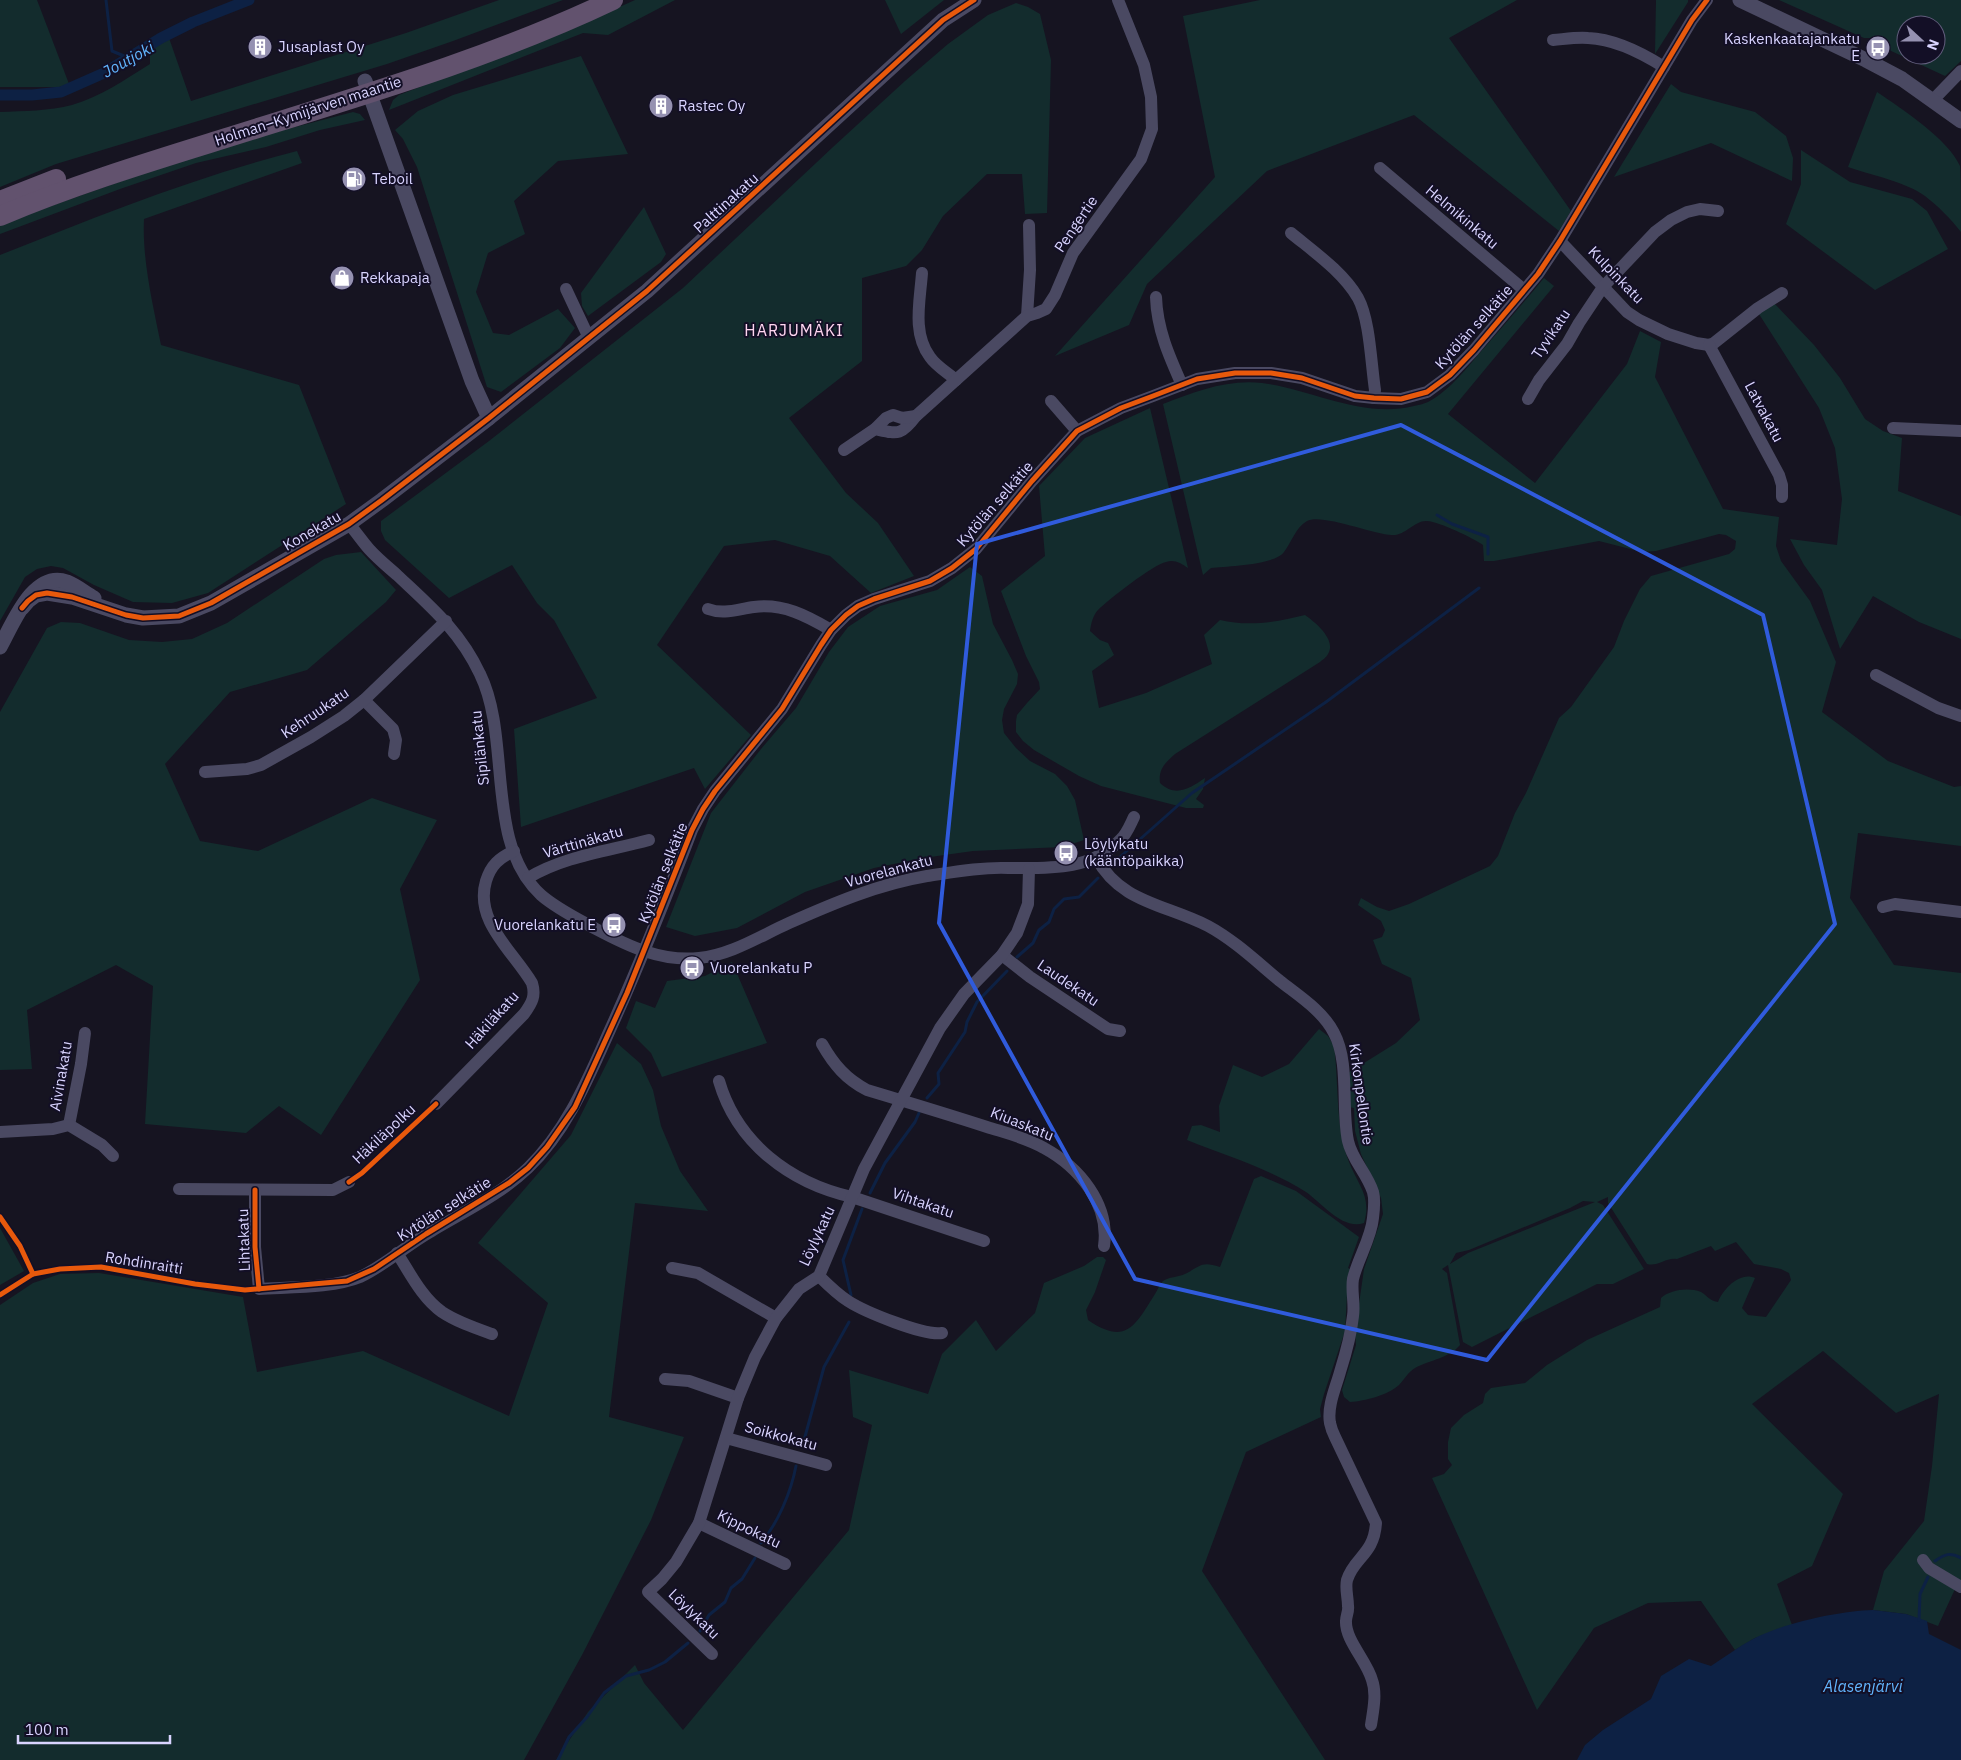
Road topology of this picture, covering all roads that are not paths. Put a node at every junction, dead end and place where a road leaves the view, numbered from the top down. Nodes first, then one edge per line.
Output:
1 (585, 0) edge
2 (613, 0) edge
3 (974, 0) edge
4 (1118, 0) edge
5 (1707, 0) edge
6 (1740, 0) edge
7 (1553, 40) dead end
8 (1664, 67) junction
9 (1961, 71) edge
10 (367, 86) junction
11 (1933, 100) junction
12 (1961, 122) edge
13 (1380, 168) dead end
14 (0, 201) edge
15 (1718, 211) dead end
16 (0, 216) edge
17 (1029, 226) dead end
18 (1291, 233) dead end
19 (1560, 241) junction
20 (922, 274) dead end
21 (1603, 287) junction
22 (566, 289) dead end
23 (1524, 290) junction
24 (1782, 293) dead end
25 (1156, 297) dead end
26 (1027, 316) junction
27 (589, 338) junction
28 (1709, 345) junction
29 (956, 380) junction
30 (1182, 385) junction
31 (1374, 398) junction
32 (1528, 399) dead end
33 (1051, 401) dead end
34 (489, 418) junction
35 (1893, 428) dead end
36 (1078, 431) junction
37 (1961, 431) edge
38 (844, 450) dead end
39 (1782, 497) dead end
40 (349, 524) junction
41 (708, 609) dead end
42 (446, 621) junction
43 (831, 630) junction
44 (0, 647) edge
45 (1876, 675) dead end
46 (364, 700) junction
47 (1961, 716) edge
48 (394, 754) dead end
49 (204, 772) dead end
50 (1134, 817) dead end
51 (649, 840) dead end
52 (514, 851) junction
53 (1096, 857) junction
54 (1029, 869) junction
55 (528, 878) junction
56 (1883, 907) dead end
57 (1961, 912) edge
58 (644, 952) junction
59 (1002, 955) junction
60 (1120, 1031) dead end
61 (85, 1033) dead end
62 (822, 1044) dead end
63 (719, 1081) dead end
64 (901, 1099) junction
65 (436, 1104) dead end
66 (69, 1125) junction
67 (0, 1132) edge
68 (113, 1156) dead end
69 (348, 1182) dead end
70 (179, 1189) dead end
71 (255, 1190) junction
72 (852, 1196) junction
73 (984, 1241) dead end
74 (1104, 1246) dead end
75 (397, 1253) junction
76 (672, 1268) dead end
77 (819, 1276) junction
78 (259, 1289) joint
79 (776, 1318) junction
80 (942, 1333) dead end
81 (492, 1334) dead end
82 (665, 1379) dead end
83 (738, 1398) junction
84 (726, 1438) junction
85 (826, 1465) dead end
86 (699, 1523) junction
87 (1923, 1560) dead end
88 (785, 1564) dead end
89 (1961, 1587) edge
90 (712, 1654) dead end
91 (1371, 1725) dead end

1 - 10 highway, Holman–Kymijärven maantie
2 - 10 highway, Holman–Kymijärven maantie
3 - 27 street, Palttinakatu
4 - 26 street, Pengertie
5 - 8 street, Kytölän selkätie
6 - 11 street
7 - 8 street
8 - 19 street, Kytölän selkätie
9 - 11 street
10 - 14 highway, Holman–Kymijärven maantie
10 - 16 highway, Holman–Kymijärven maantie
10 - 34 street
11 - 12 street
13 - 23 street, Helmikinkatu
15 - 21 street, Tyvikatu
17 - 26 street
18 - 31 street
19 - 21 street, Kulpinkatu
19 - 23 street, Kytölän selkätie
20 - 29 street
21 - 28 street, Kulpinkatu
21 - 32 street, Tyvikatu
22 - 27 street
23 - 31 street, Kytölän selkätie
24 - 28 street
25 - 30 street
26 - 29 street, Pengertie
27 - 34 street, Palttinakatu
28 - 39 street, Latvakatu
29 - 38 street, Pengertie
30 - 31 street, Kytölän selkätie
30 - 36 street, Kytölän selkätie
33 - 36 street
34 - 40 street, Konekatu
35 - 37 street
36 - 43 street, Kytölän selkätie
40 - 42 street, Sipilänkatu
40 - 44 street, Konekatu
41 - 43 street
42 - 46 street, Kehruukatu
42 - 52 street, Sipilänkatu
43 - 58 street, Kytölän selkätie
45 - 47 street
46 - 48 street
46 - 49 street, Kehruukatu
50 - 53 street, Vuorelankatu
51 - 55 street, Värttinäkatu
52 - 55 street, Sipilänkatu
52 - 65 street, Häkiläkatu
53 - 54 street, Vuorelankatu
53 - 91 street, Kirkonpellontie
54 - 58 street, Vuorelankatu
54 - 59 street, Löylykatu
55 - 58 street, Sipilänkatu
56 - 57 street
58 - 75 street, Kytölän selkätie
59 - 60 street, Laudekatu
59 - 64 street, Löylykatu
61 - 66 street, Aivinakatu
62 - 64 street, Kiuaskatu
63 - 72 street, Vihtakatu
64 - 72 street, Löylykatu
64 - 74 street, Kiuaskatu
66 - 67 street, Aivinakatu
66 - 68 street, Aivinakatu
69 - 71 street, Lihtakatu
70 - 71 street, Lihtakatu
71 - 78 street, Lihtakatu
72 - 73 street, Vihtakatu
72 - 77 street, Löylykatu
75 - 78 street, Kytölän selkätie
75 - 81 street
76 - 79 street
77 - 79 street, Löylykatu
77 - 80 street
79 - 83 street, Löylykatu
82 - 83 street
83 - 84 street, Löylykatu
84 - 85 street, Soikkokatu
84 - 86 street, Löylykatu
86 - 88 street, Kippokatu
86 - 90 street, Löylykatu
87 - 89 street

